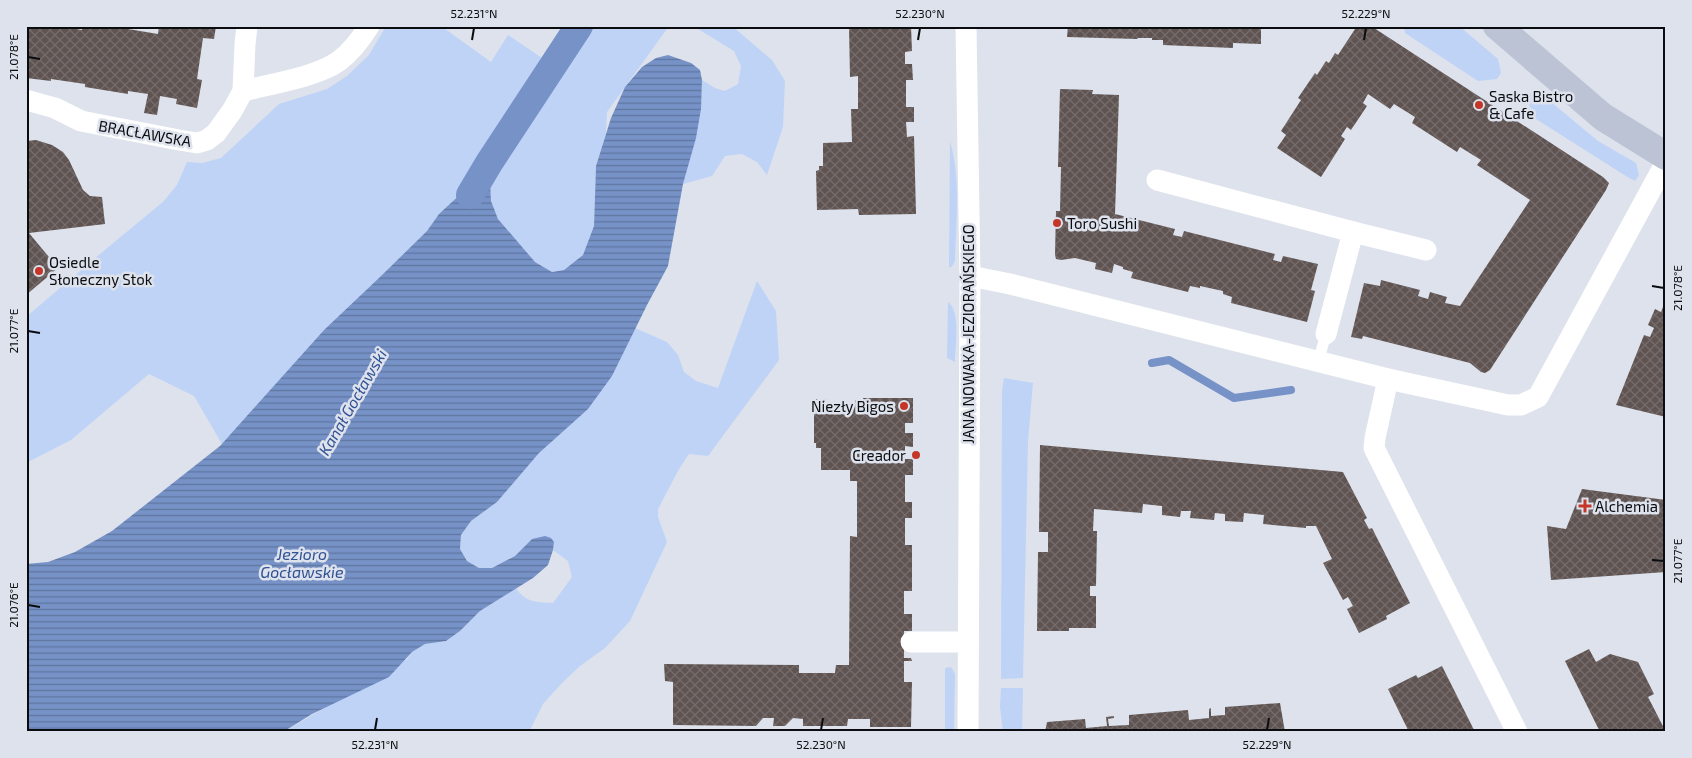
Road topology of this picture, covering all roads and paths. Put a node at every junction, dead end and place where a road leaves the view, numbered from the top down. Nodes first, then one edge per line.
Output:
1 (247, 26) edge
2 (369, 26) edge
3 (966, 26) edge
4 (1497, 26) edge
5 (243, 90) junction
6 (26, 100) edge
7 (1666, 156) edge
8 (1666, 162) edge
9 (1157, 180) dead end
10 (1353, 232) junction
11 (1426, 250) dead end
12 (970, 276) junction
13 (1326, 334) joint
14 (1318, 362) junction
15 (1388, 379) junction
16 (911, 642) dead end
17 (968, 642) junction
18 (968, 732) edge
19 (1517, 732) edge

1 - 5 street
2 - 5 street
3 - 12 street, JANA NOWAKA-JEZIORAŃSKIEGO
4 - 7 street
5 - 6 street, BRACŁAWSKA
8 - 15 street
9 - 10 street
10 - 11 street
10 - 13 street
12 - 14 street
12 - 17 street, JANA NOWAKA-JEZIORAŃSKIEGO
13 - 14 lane
14 - 15 street
15 - 19 street
16 - 17 street
17 - 18 street, JANA NOWAKA-JEZIORAŃSKIEGO

